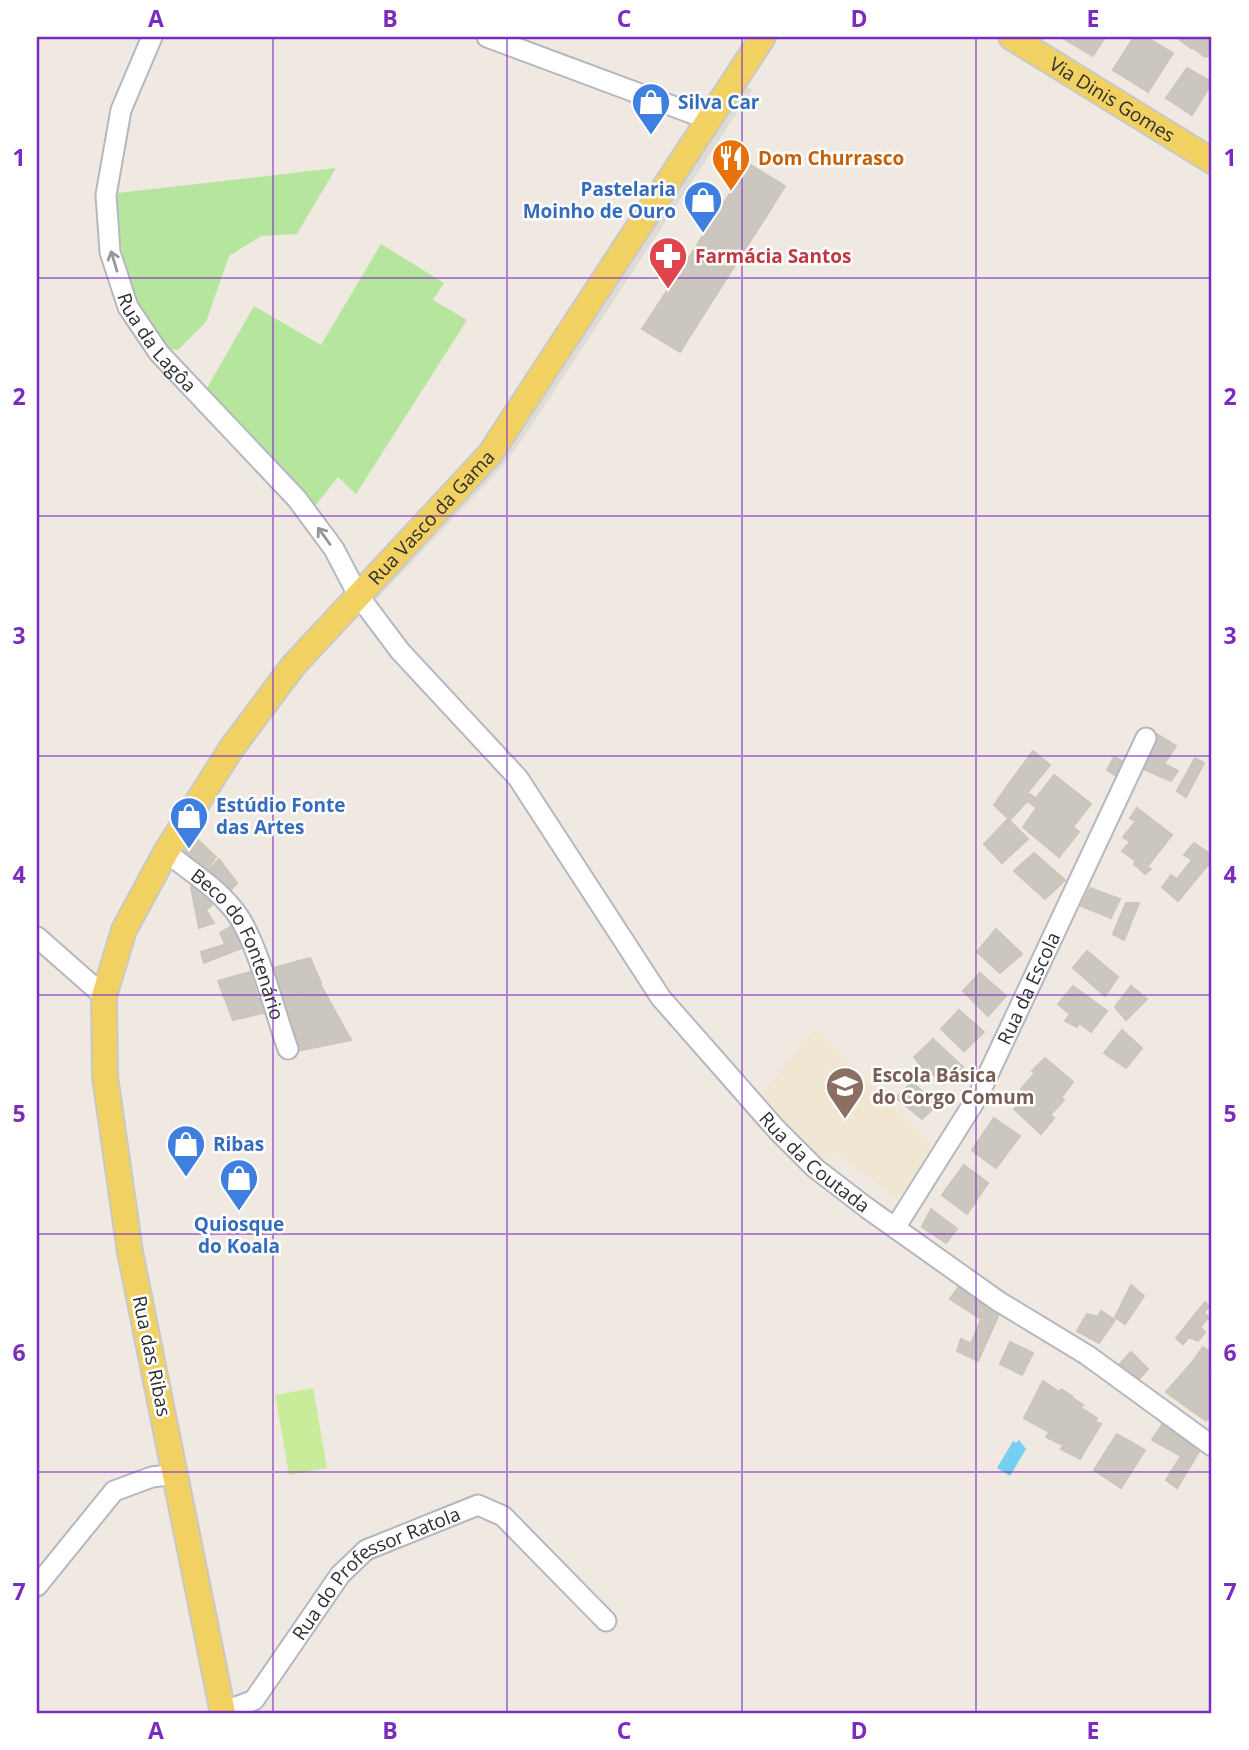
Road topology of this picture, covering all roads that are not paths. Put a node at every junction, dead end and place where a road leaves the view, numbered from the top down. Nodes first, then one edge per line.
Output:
1 (152, 37) edge
2 (487, 37) edge
3 (764, 37) edge
4 (1011, 37) edge
5 (710, 120) junction
6 (1212, 161) edge
7 (358, 595) junction
8 (1146, 738) dead end
9 (519, 778) joint
10 (166, 852) junction
11 (37, 937) edge
12 (104, 996) junction
13 (288, 1049) dead end
14 (895, 1228) junction
15 (1212, 1446) edge
16 (176, 1474) junction
17 (37, 1586) edge
18 (606, 1621) dead end
19 (226, 1713) edge

7 -> 1 street, Rua da Lagôa
2 - 5 street
3 - 5 main road, Rua Vasco da Gama
4 - 6 main road, Via Dinis Gomes
5 - 7 main road, Rua Vasco da Gama
7 - 9 street, Rua da Lagôa
7 - 10 main road, Rua Vasco da Gama
8 - 14 street, Rua da Escola
9 - 14 street, Rua da Coutada
10 - 12 main road, Rua Vasco da Gama
10 - 13 street, Beco do Fontenário
11 - 12 street
12 - 16 main road, Rua das Ribas
14 - 15 street, Rua da Coutada
16 - 17 street
16 - 19 main road, Rua das Ribas
18 - 19 street, Rua do Professor Ratola

